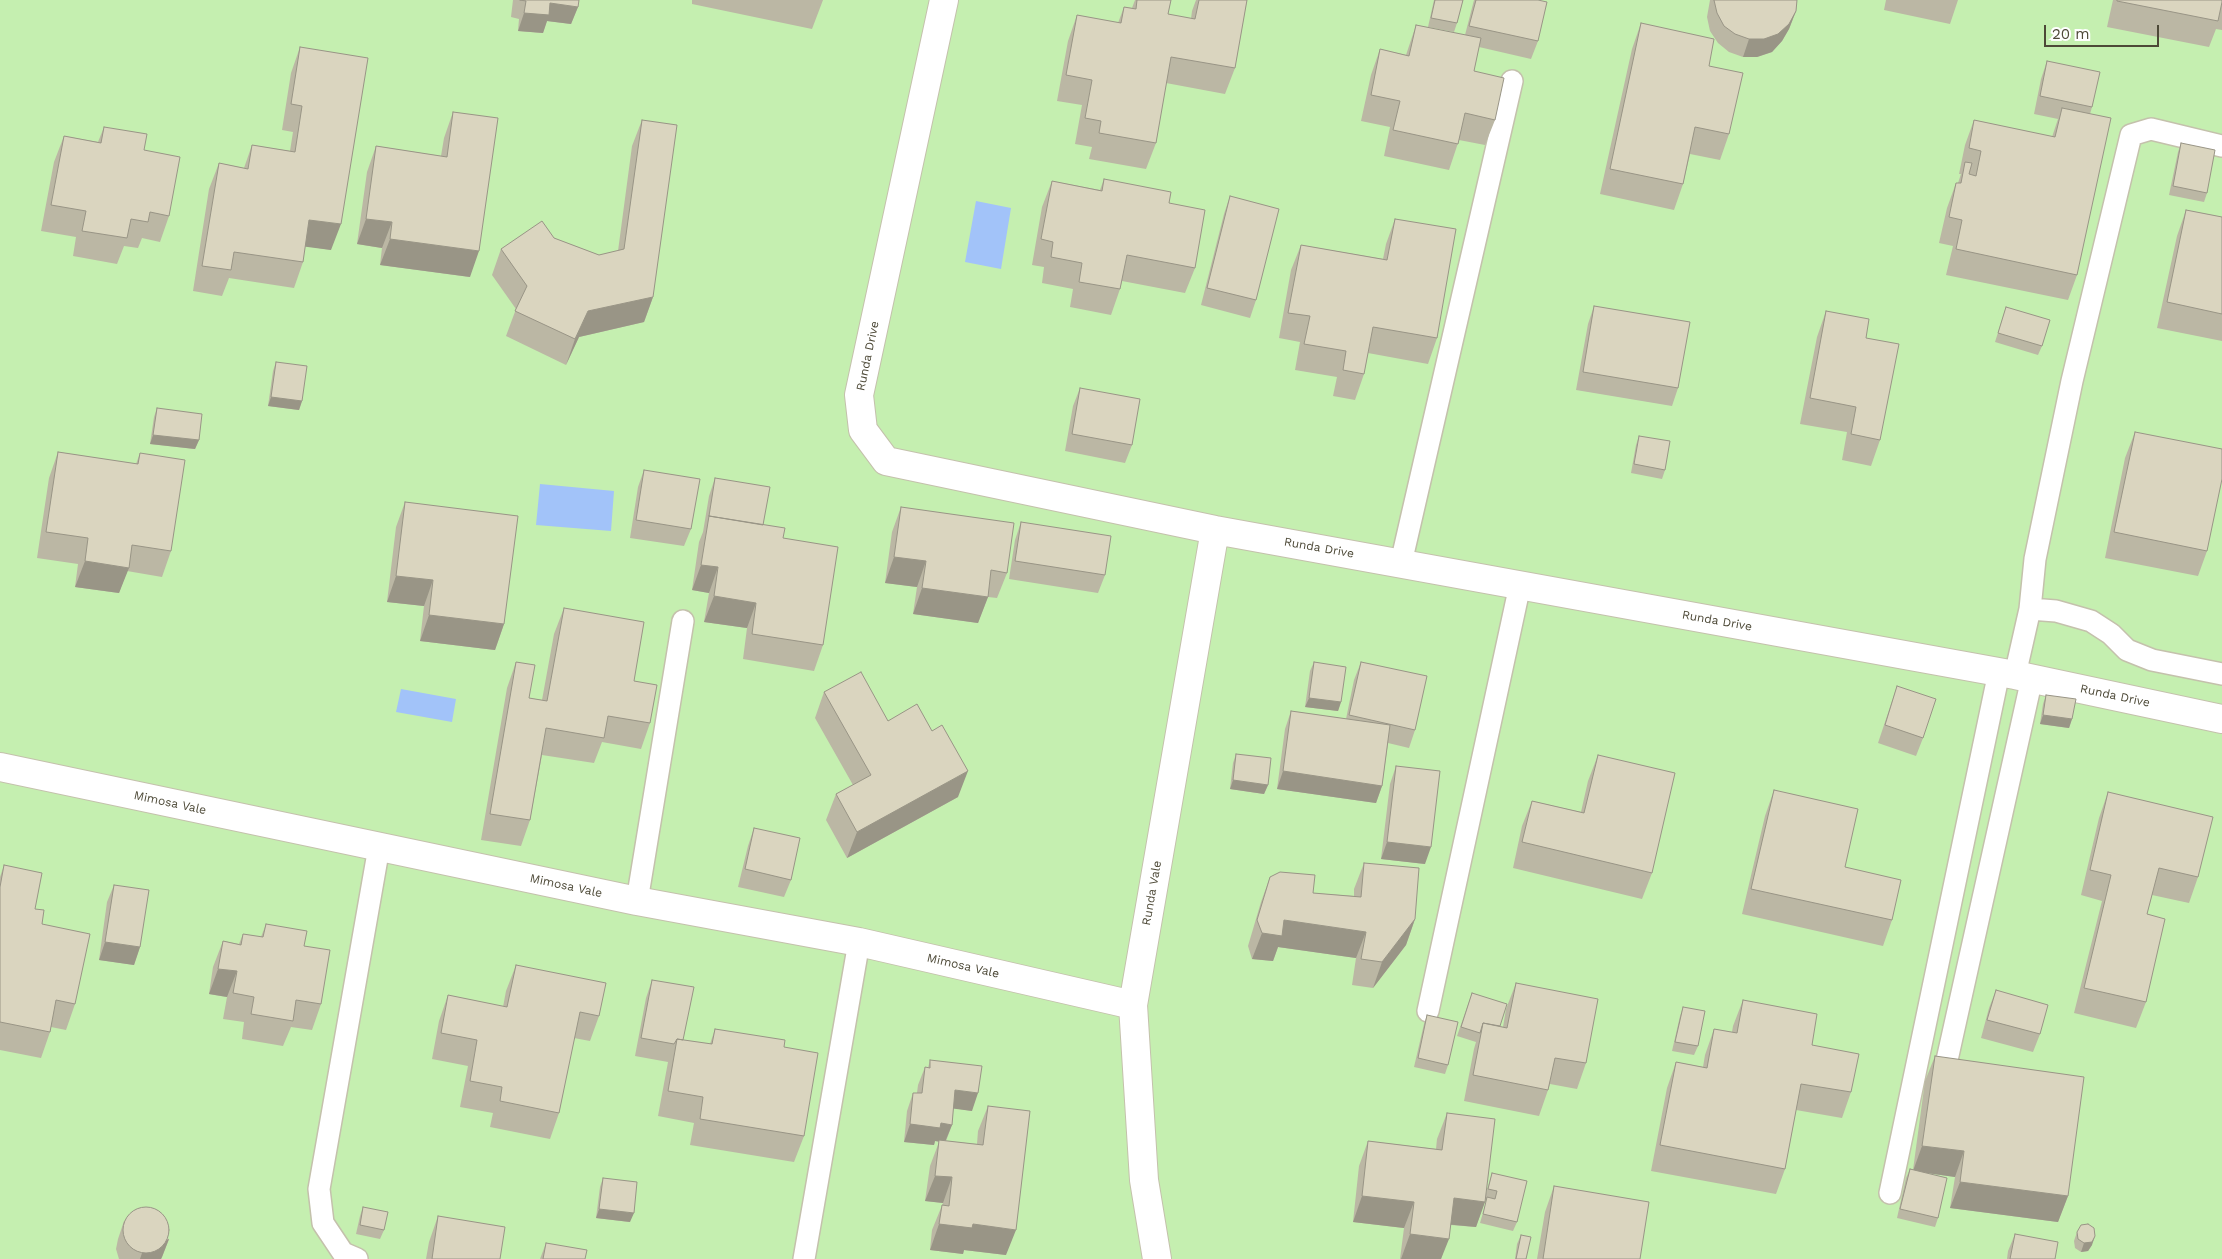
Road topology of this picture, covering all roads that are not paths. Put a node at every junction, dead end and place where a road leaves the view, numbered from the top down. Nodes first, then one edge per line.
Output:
1 (944, 0) edge
2 (1512, 81) dead end
3 (2222, 146) edge
4 (1215, 530) junction
5 (1401, 563) junction
6 (1520, 584) junction
7 (2030, 609) junction
8 (683, 621) dead end
9 (2222, 674) edge
10 (2016, 675) junction
11 (2222, 719) edge
12 (0, 767) edge
13 (379, 847) junction
14 (637, 901) junction
15 (859, 942) junction
16 (1133, 1005) junction
17 (1428, 1011) dead end
18 (1947, 1060) edge
19 (1890, 1193) dead end
20 (357, 1259) edge
21 (804, 1259) edge
22 (1157, 1259) edge

1 - 4 street, Runda Drive
2 - 5 lane
3 - 7 lane
4 - 5 street, Runda Drive
4 - 16 street, Runda Vale
5 - 6 street, Runda Drive
6 - 10 street, Runda Drive
6 - 17 lane
7 - 9 lane
7 - 10 lane
8 - 14 lane
10 - 11 street, Runda Drive
10 - 18 lane
10 - 19 lane
12 - 13 street, Mimosa Vale
13 - 14 street, Mimosa Vale
13 - 20 lane
14 - 15 street, Mimosa Vale
15 - 16 street, Mimosa Vale
15 - 21 lane
16 - 22 street, Runda Vale

